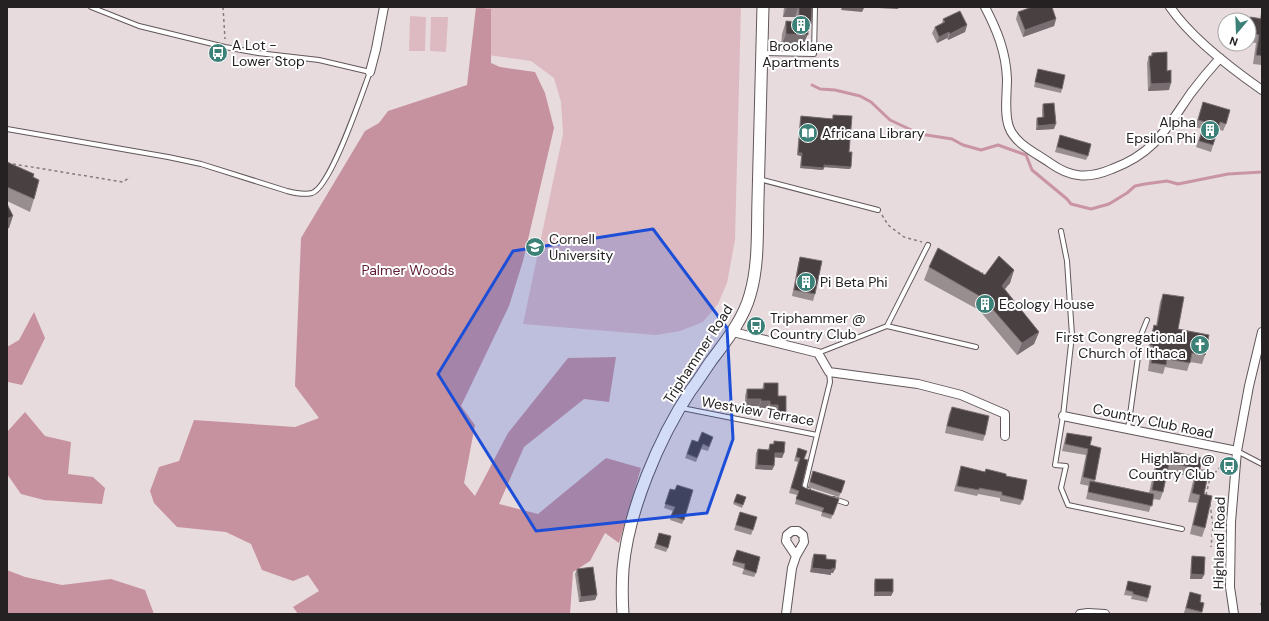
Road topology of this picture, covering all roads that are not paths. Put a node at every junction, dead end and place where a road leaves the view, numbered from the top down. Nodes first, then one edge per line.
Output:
1 (91, 7) edge
2 (384, 7) edge
3 (763, 7) edge
4 (815, 7) edge
5 (985, 7) edge
6 (1170, 7) edge
7 (762, 53) junction
8 (1220, 58) junction
9 (370, 72) junction
10 (1262, 90) edge
11 (7, 129) edge
12 (759, 178) junction
13 (878, 210) dead end
14 (1060, 231) dead end
15 (928, 245) dead end
16 (1147, 320) dead end
17 (887, 326) junction
18 (733, 332) junction
19 (1262, 332) edge
20 (976, 348) dead end
21 (818, 353) junction
22 (829, 372) junction
23 (680, 407) junction
24 (1063, 416) junction
25 (1128, 429) junction
26 (817, 435) junction
27 (1005, 436) dead end
28 (1237, 451) junction
29 (1262, 464) edge
30 (811, 491) edge
31 (832, 498) edge
32 (846, 503) dead end
33 (1182, 529) dead end
34 (796, 556) dead end
35 (623, 614) edge
36 (786, 614) edge
37 (1080, 614) edge
38 (1105, 614) edge
39 (1234, 614) edge

1 - 9 lane
2 - 9 street
3 - 7 street, Triphammer Road
4 - 7 lane
5 - 8 street
6 - 8 street
7 - 12 street, Triphammer Road
8 - 10 street
9 - 11 lane
12 - 13 lane
12 - 18 street, Triphammer Road
14 - 24 lane
15 - 17 lane
16 - 25 lane
17 - 20 lane
17 - 21 lane
18 - 21 street
18 - 23 street, Triphammer Road
19 - 28 street, Highland Road
21 - 22 street
22 - 26 lane, Westview Terrace
22 - 27 street
23 - 26 lane, Westview Terrace
23 - 35 street, Triphammer Road
24 - 25 street, Country Club Road
24 - 33 lane
25 - 28 street, Country Club Road
26 - 30 lane
28 - 29 lane
28 - 39 street, Highland Road
31 - 32 lane
34 - 36 street
37 - 38 street

